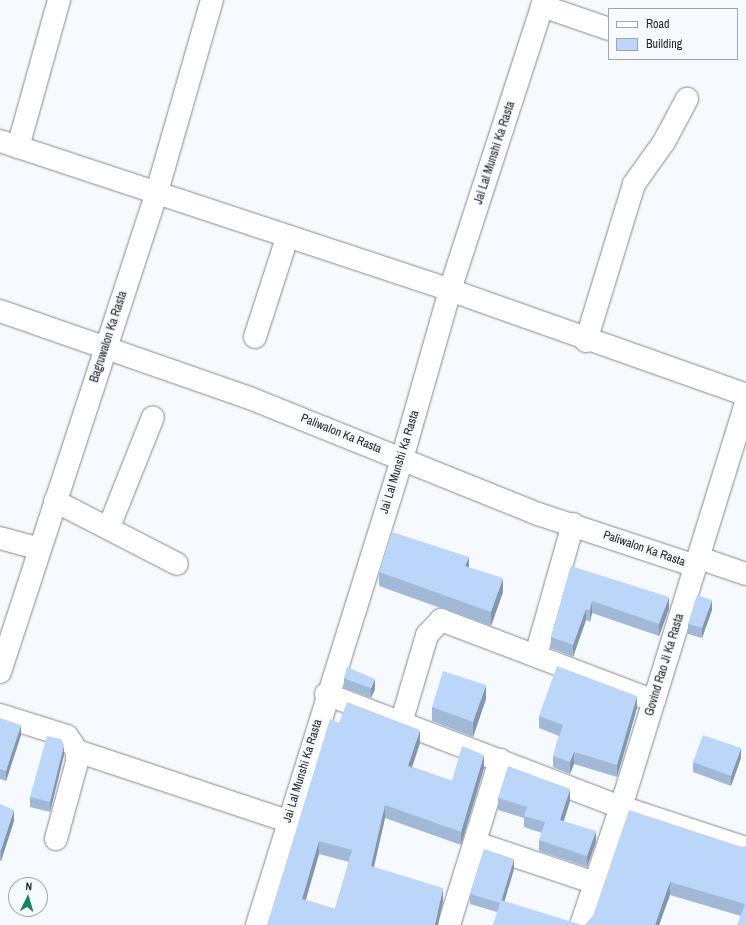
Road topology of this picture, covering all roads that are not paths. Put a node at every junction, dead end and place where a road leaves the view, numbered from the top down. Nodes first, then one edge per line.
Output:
1 (60, 0) edge
2 (212, 0) edge
3 (543, 3) edge
4 (608, 29) edge
5 (687, 99) dead end
6 (9, 144) edge
7 (156, 195) junction
8 (288, 238) junction
9 (450, 290) junction
10 (0, 311) edge
11 (255, 337) dead end
12 (586, 341) junction
13 (104, 350) junction
14 (746, 395) edge
15 (746, 404) edge
16 (153, 417) dead end
17 (402, 459) junction
18 (55, 501) junction
19 (573, 524) junction
20 (109, 527) junction
21 (0, 538) edge
22 (40, 549) junction
23 (177, 564) dead end
24 (695, 566) junction
25 (746, 574) edge
26 (536, 655) junction
27 (0, 672) edge
28 (326, 694) junction
29 (654, 701) junction
30 (0, 715) edge
31 (401, 723) junction
32 (77, 752) junction
33 (500, 760) junction
34 (622, 807) junction
35 (288, 821) junction
36 (56, 839) dead end
37 (476, 843) junction
38 (746, 848) edge
39 (595, 883) junction
40 (257, 925) edge
41 (449, 925) edge
42 (581, 925) edge

1 - 6 street
2 - 7 street, Bagruwalon Ka Rasta
3 - 4 street
3 - 9 street, Jai Lal Munshi Ka Rasta
5 - 12 street
6 - 7 street
7 - 8 street
7 - 13 street, Bagruwalon Ka Rasta
8 - 9 street
8 - 11 street
9 - 12 street
9 - 17 street, Jai Lal Munshi Ka Rasta
10 - 13 street, Paliwalon Ka Rasta
12 - 14 street
13 - 17 street, Paliwalon Ka Rasta
13 - 18 street, Bagruwalon Ka Rasta
15 - 24 street, Govind Rao Ji Ka Rasta
16 - 20 street
17 - 19 street, Paliwalon Ka Rasta
17 - 28 street, Jai Lal Munshi Ka Rasta
18 - 20 street
18 - 22 street, Bagruwalon Ka Rasta
19 - 24 street, Paliwalon Ka Rasta
19 - 26 street
20 - 23 street
21 - 22 street
22 - 27 street, Bagruwalon Ka Rasta
24 - 25 street, Paliwalon Ka Rasta
24 - 29 street, Govind Rao Ji Ka Rasta
26 - 29 street
26 - 31 street
28 - 31 street
28 - 35 street, Jai Lal Munshi Ka Rasta
29 - 34 street, Govind Rao Ji Ka Rasta
30 - 32 street
31 - 33 street
32 - 35 street
32 - 36 street
33 - 34 street
33 - 37 street
34 - 38 street
34 - 39 street, Govind Rao Ji Ka Rasta
35 - 40 street, Jai Lal Munshi Ka Rasta
37 - 39 street
37 - 41 street
39 - 42 street, Govind Rao Ji Ka Rasta

